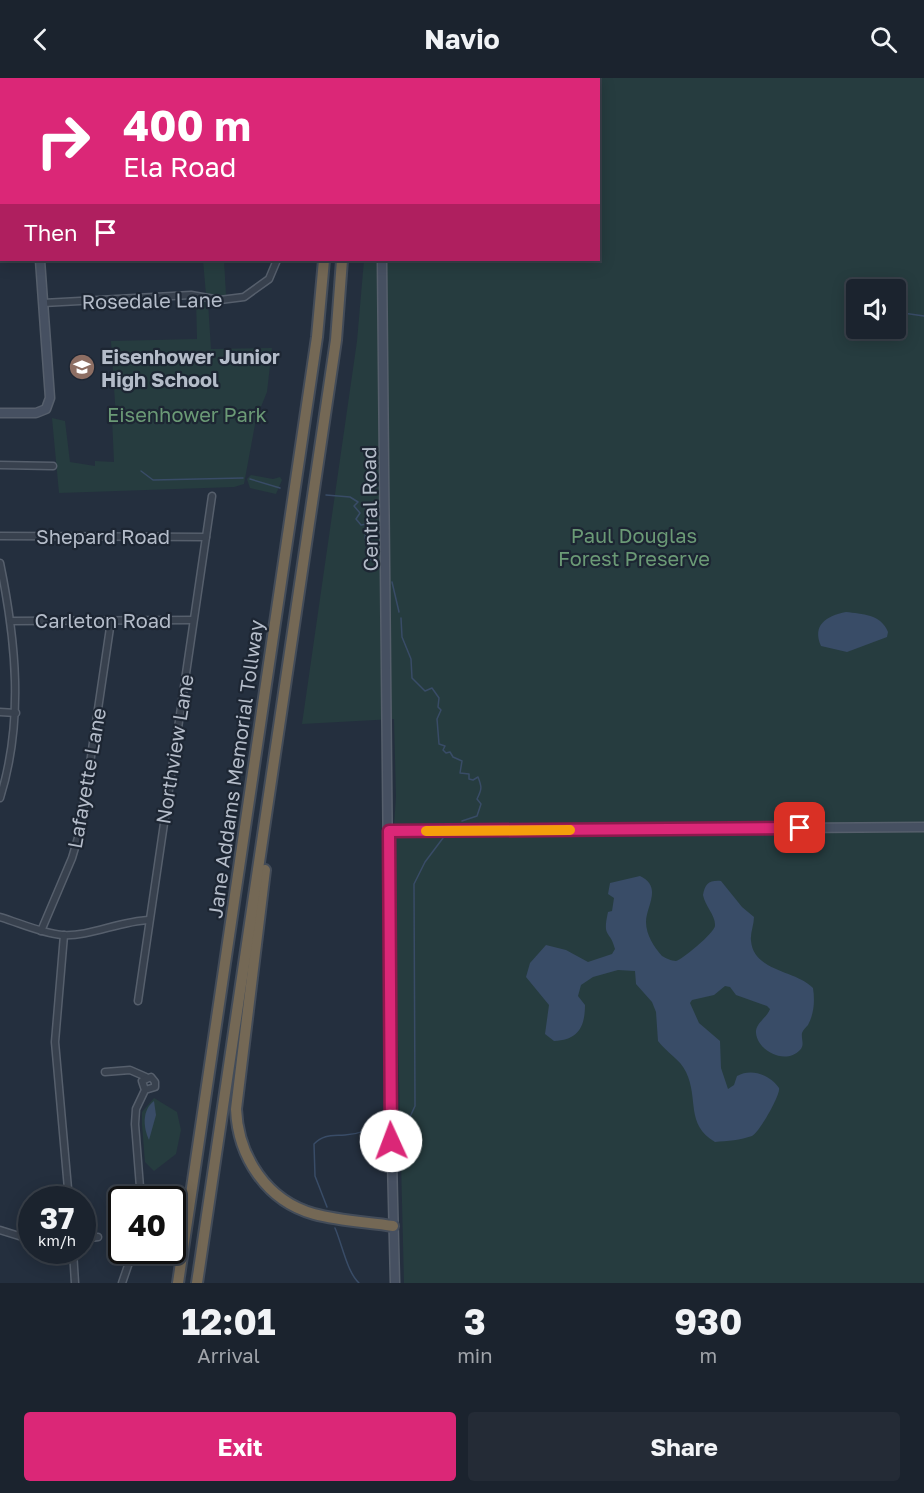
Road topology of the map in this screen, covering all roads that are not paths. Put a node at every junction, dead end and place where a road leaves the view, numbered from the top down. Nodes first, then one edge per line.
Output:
1 (40, 261) edge
2 (277, 261) edge
3 (324, 261) edge
4 (342, 261) edge
5 (382, 261) edge
6 (44, 303) junction
7 (0, 413) edge
8 (0, 465) edge
9 (53, 466) dead end
10 (212, 496) dead end
11 (0, 536) edge
12 (206, 537) junction
13 (0, 563) edge
14 (193, 620) junction
15 (12, 621) junction
16 (111, 621) junction
17 (0, 711) edge
18 (16, 713) junction
19 (275, 753) junction
20 (0, 798) edge
21 (924, 827) edge
22 (389, 831) junction
23 (0, 917) edge
24 (148, 920) junction
25 (41, 931) junction
26 (64, 935) junction
27 (138, 1001) dead end
28 (105, 1071) dead end
29 (146, 1077) junction
30 (145, 1090) junction
31 (68, 1186) edge
32 (140, 1186) edge
33 (187, 1221) junction
34 (393, 1226) junction
35 (0, 1230) edge
36 (18, 1236) edge
37 (74, 1264) edge
38 (129, 1264) edge
39 (75, 1283) edge
40 (123, 1283) edge
41 (171, 1283) edge
42 (178, 1283) edge
43 (197, 1283) edge
44 (395, 1283) edge

1 - 6 street
2 - 6 street, Rosedale Lane
3 - 33 highway, Jane Addams Memorial Tollway
4 - 19 highway, Jane Addams Memorial Tollway
5 - 22 street, Central Road
6 - 7 street
8 - 9 street
10 - 12 street, Northview Lane
11 - 12 street, Shepard Road
12 - 14 street, Northview Lane
13 - 15 street
14 - 16 street, Carleton Road
14 - 24 street, Northview Lane
15 - 16 street, Carleton Road
15 - 18 street
16 - 25 street, Lafayette Lane
17 - 18 street
18 - 20 street
19 - 34 highway
19 - 43 highway, Jane Addams Memorial Tollway
21 - 22 street
22 - 34 street, Central Road
23 - 25 street
24 - 26 street
24 - 27 street, Northview Lane
25 - 26 street
26 - 31 street
28 - 29 street
29 - 30 street
29 - 30 street
30 - 32 street
33 - 41 highway
33 - 42 highway, Jane Addams Memorial Tollway
34 - 44 street, Central Road
35 - 36 street
37 - 39 street
38 - 40 street

